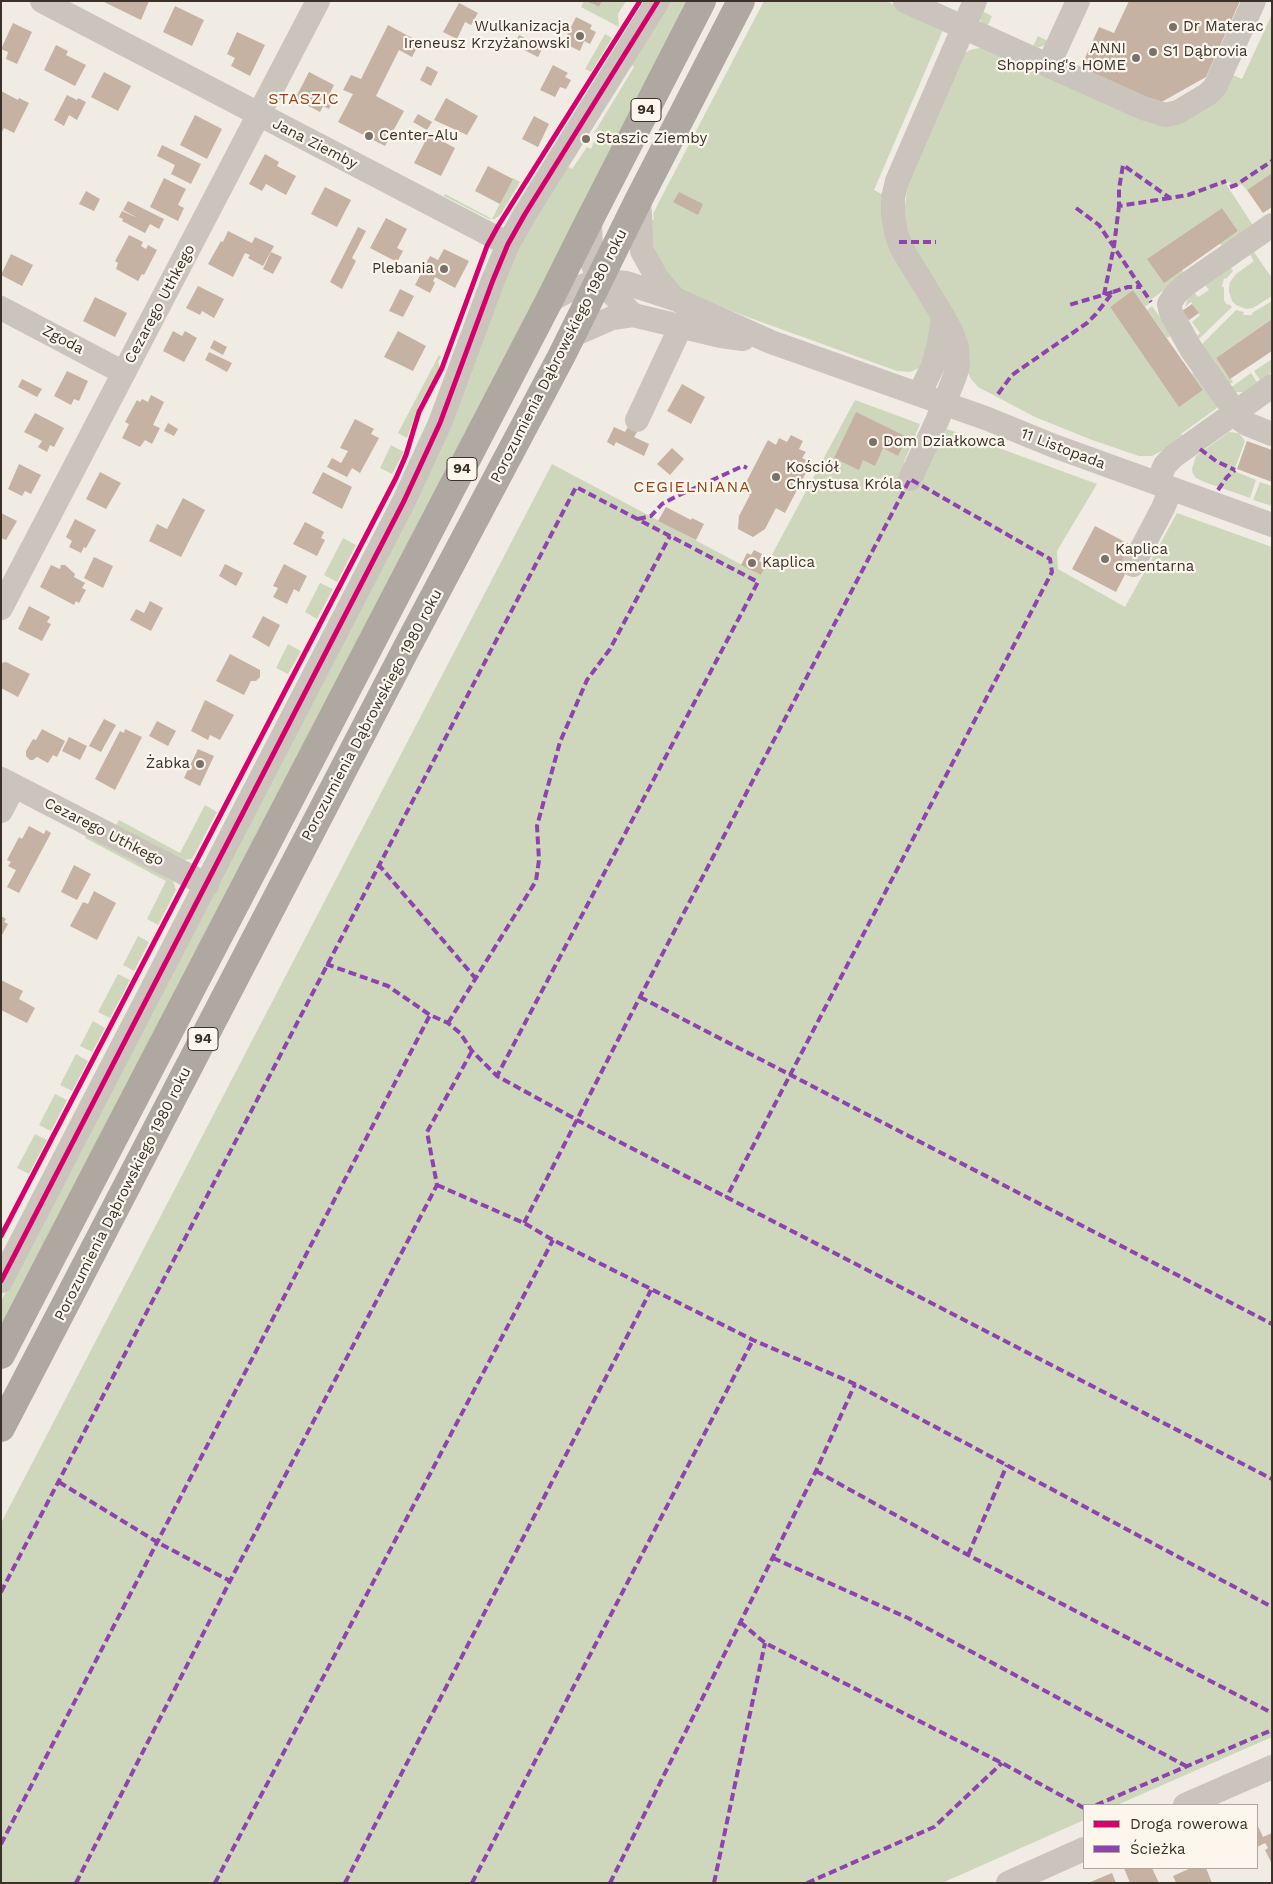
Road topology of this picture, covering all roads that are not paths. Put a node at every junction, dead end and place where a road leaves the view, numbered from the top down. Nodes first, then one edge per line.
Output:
1 (42, 1) edge
2 (318, 1) edge
3 (658, 1) edge
4 (702, 1) edge
5 (741, 1) edge
6 (905, 1) edge
7 (975, 1) edge
8 (1078, 1) edge
9 (1254, 1) edge
10 (963, 27) junction
11 (1049, 64) junction
12 (259, 115) junction
13 (639, 199) junction
14 (590, 219) junction
15 (1272, 225) edge
16 (508, 244) junction
17 (599, 280) junction
18 (674, 299) junction
19 (550, 300) junction
20 (1, 308) edge
21 (633, 315) junction
22 (943, 318) junction
23 (681, 326) junction
24 (572, 336) junction
25 (770, 342) junction
26 (124, 373) junction
27 (1272, 386) edge
28 (919, 394) junction
29 (944, 403) junction
30 (1235, 412) junction
31 (637, 420) dead end
32 (1272, 434) edge
33 (910, 479) dead end
34 (1164, 486) junction
35 (1272, 525) edge
36 (1134, 565) dead end
37 (1, 608) edge
38 (8, 782) edge
39 (1, 811) edge
40 (207, 885) junction
41 (1, 1282) edge
42 (1, 1355) edge
43 (1, 1428) edge
44 (1272, 1767) edge
45 (1186, 1804) edge
46 (1083, 1849) edge
47 (1008, 1883) edge

1 - 12 street, Jana Ziemby
2 - 12 street, Cezarego Uthkego
3 - 16 street
4 - 14 main road, 94
5 - 13 main road, Porozumienia Dąbrowskiego 1980 roku / 94
6 - 10 street
7 - 10 street
8 - 11 street
9 - 11 street
10 - 11 street
10 - 22 street
12 - 16 street, Jana Ziemby
12 - 26 street, Cezarego Uthkego
13 - 17 main road, Porozumienia Dąbrowskiego 1980 roku / 94
13 - 18 street
14 - 17 street
14 - 19 main road, 94
15 - 30 street
16 - 40 street
17 - 18 street, 11 Listopada
17 - 19 street
17 - 21 street
17 - 24 main road, Porozumienia Dąbrowskiego 1980 roku / 94
18 - 25 street, 11 Listopada
19 - 42 main road, 94
20 - 26 street, Zgoda
21 - 23 street, 11 Listopada
21 - 24 street
22 - 28 street
22 - 29 street
23 - 25 street, 11 Listopada
23 - 31 street
24 - 43 main road, Porozumienia Dąbrowskiego 1980 roku / 94
25 - 28 street, 11 Listopada
26 - 37 street, Cezarego Uthkego
27 - 30 street
28 - 29 street, 11 Listopada
29 - 33 street
29 - 34 street, 11 Listopada
30 - 32 street
30 - 34 street
34 - 35 street, 11 Listopada
34 - 36 street
38 - 39 street
38 - 40 street, Cezarego Uthkego
40 - 41 street
44 - 45 street
46 - 47 street

